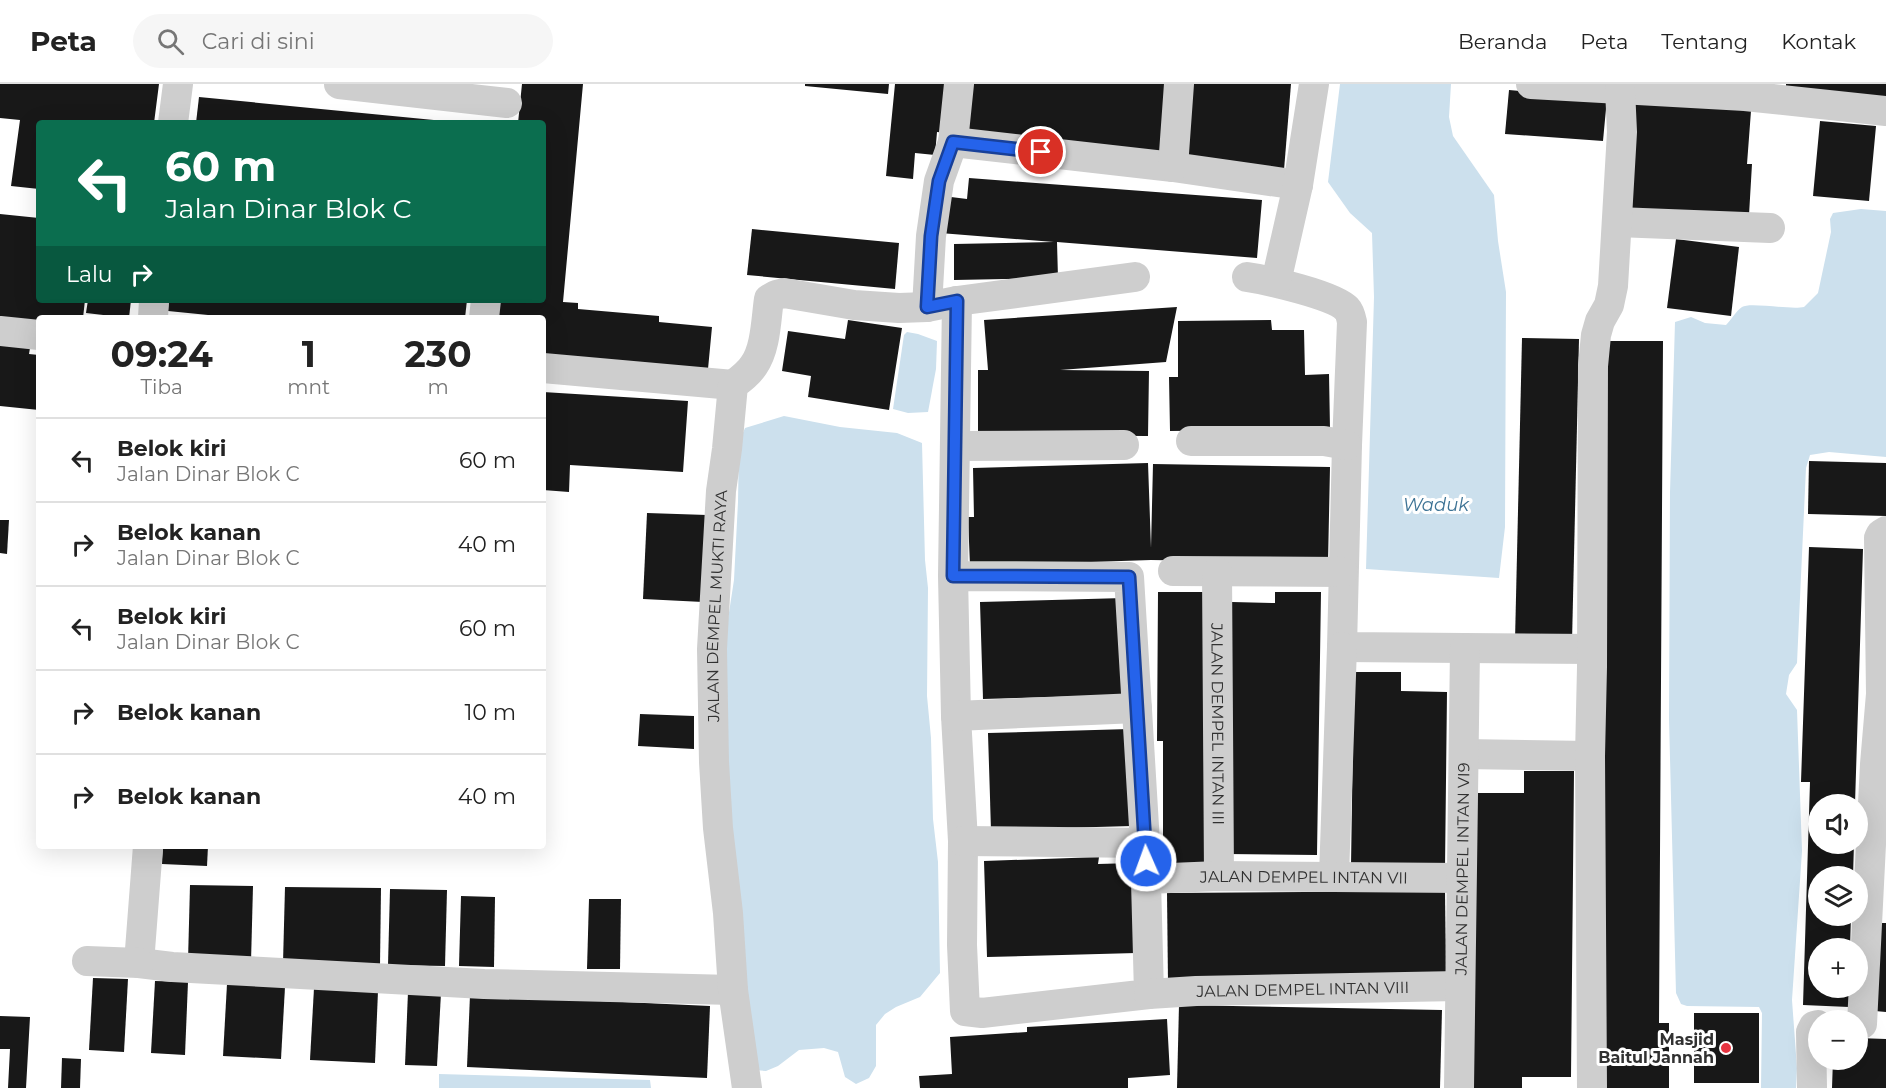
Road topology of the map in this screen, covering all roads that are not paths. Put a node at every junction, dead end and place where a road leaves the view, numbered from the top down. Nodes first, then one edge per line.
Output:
1 (178, 84) edge
2 (339, 84) edge
3 (959, 84) edge
4 (1179, 84) edge
5 (1314, 84) edge
6 (1532, 84) edge
7 (1620, 89) junction
8 (1764, 91) edge
9 (507, 103) edge
10 (1886, 111) edge
11 (173, 120) edge
12 (953, 142) junction
13 (1173, 167) junction
14 (1298, 185) junction
15 (1617, 222) junction
16 (1770, 228) dead end
17 (1135, 277) dead end
18 (1247, 278) dead end
19 (1276, 282) junction
20 (927, 307) junction
21 (957, 313) junction
22 (0, 332) edge
23 (36, 335) edge
24 (546, 368) edge
25 (733, 384) junction
26 (1191, 441) dead end
27 (1124, 445) dead end
28 (1347, 445) junction
29 (956, 446) junction
30 (1885, 531) edge
31 (1173, 571) dead end
32 (1217, 572) junction
33 (1343, 572) junction
34 (953, 576) junction
35 (1342, 647) junction
36 (1465, 649) junction
37 (1592, 649) junction
38 (1883, 695) edge
39 (1137, 708) junction
40 (957, 716) junction
41 (1464, 754) junction
42 (1590, 756) junction
43 (1880, 764) edge
44 (963, 841) junction
45 (1145, 843) junction
46 (148, 849) edge
47 (1219, 876) junction
48 (1334, 876) junction
49 (1461, 878) junction
50 (1146, 879) junction
51 (1877, 904) edge
52 (87, 961) dead end
53 (139, 963) junction
54 (1459, 986) junction
55 (733, 990) junction
56 (1149, 994) junction
57 (1868, 1025) edge
58 (1812, 1070) edge
59 (747, 1085) edge
60 (1459, 1088) edge
61 (1592, 1088) edge
62 (1812, 1088) edge

1 - 11 street
2 - 9 street
3 - 12 street
4 - 13 street
5 - 14 street
6 - 7 street
7 - 8 street
7 - 15 street
8 - 10 street
12 - 13 street
12 - 20 street
13 - 14 street
14 - 19 street
15 - 16 street
15 - 37 street
17 - 21 street
18 - 19 street
19 - 28 street
20 - 21 street
20 - 25 street
21 - 29 street
22 - 23 street
24 - 25 street
25 - 55 street, JALAN DEMPEL MUKTI RAYA
26 - 28 street
27 - 29 street
28 - 33 street
29 - 34 street
30 - 38 street
31 - 32 street
32 - 33 street
32 - 47 street, JALAN DEMPEL INTAN III
33 - 35 street
34 - 39 street
34 - 40 street
35 - 36 street
35 - 48 street
36 - 37 street
36 - 41 street, JALAN DEMPEL INTAN VI9
37 - 42 street
38 - 43 street
39 - 40 street
39 - 45 street
40 - 44 street
41 - 42 street
41 - 49 street, JALAN DEMPEL INTAN VI9
42 - 61 street
43 - 51 street
44 - 45 street
44 - 56 street, JALAN DEMPEL INTAN VIII
45 - 50 street
46 - 53 street
47 - 48 street, JALAN DEMPEL INTAN VII
47 - 50 street, JALAN DEMPEL INTAN VII
48 - 49 street, JALAN DEMPEL INTAN VII
49 - 54 street, JALAN DEMPEL INTAN VI9
50 - 56 street
51 - 57 street
52 - 53 street
53 - 55 street
54 - 56 street, JALAN DEMPEL INTAN VIII
54 - 60 street, JALAN DEMPEL INTAN VI9
55 - 59 street, JALAN DEMPEL MUKTI RAYA
58 - 62 street

